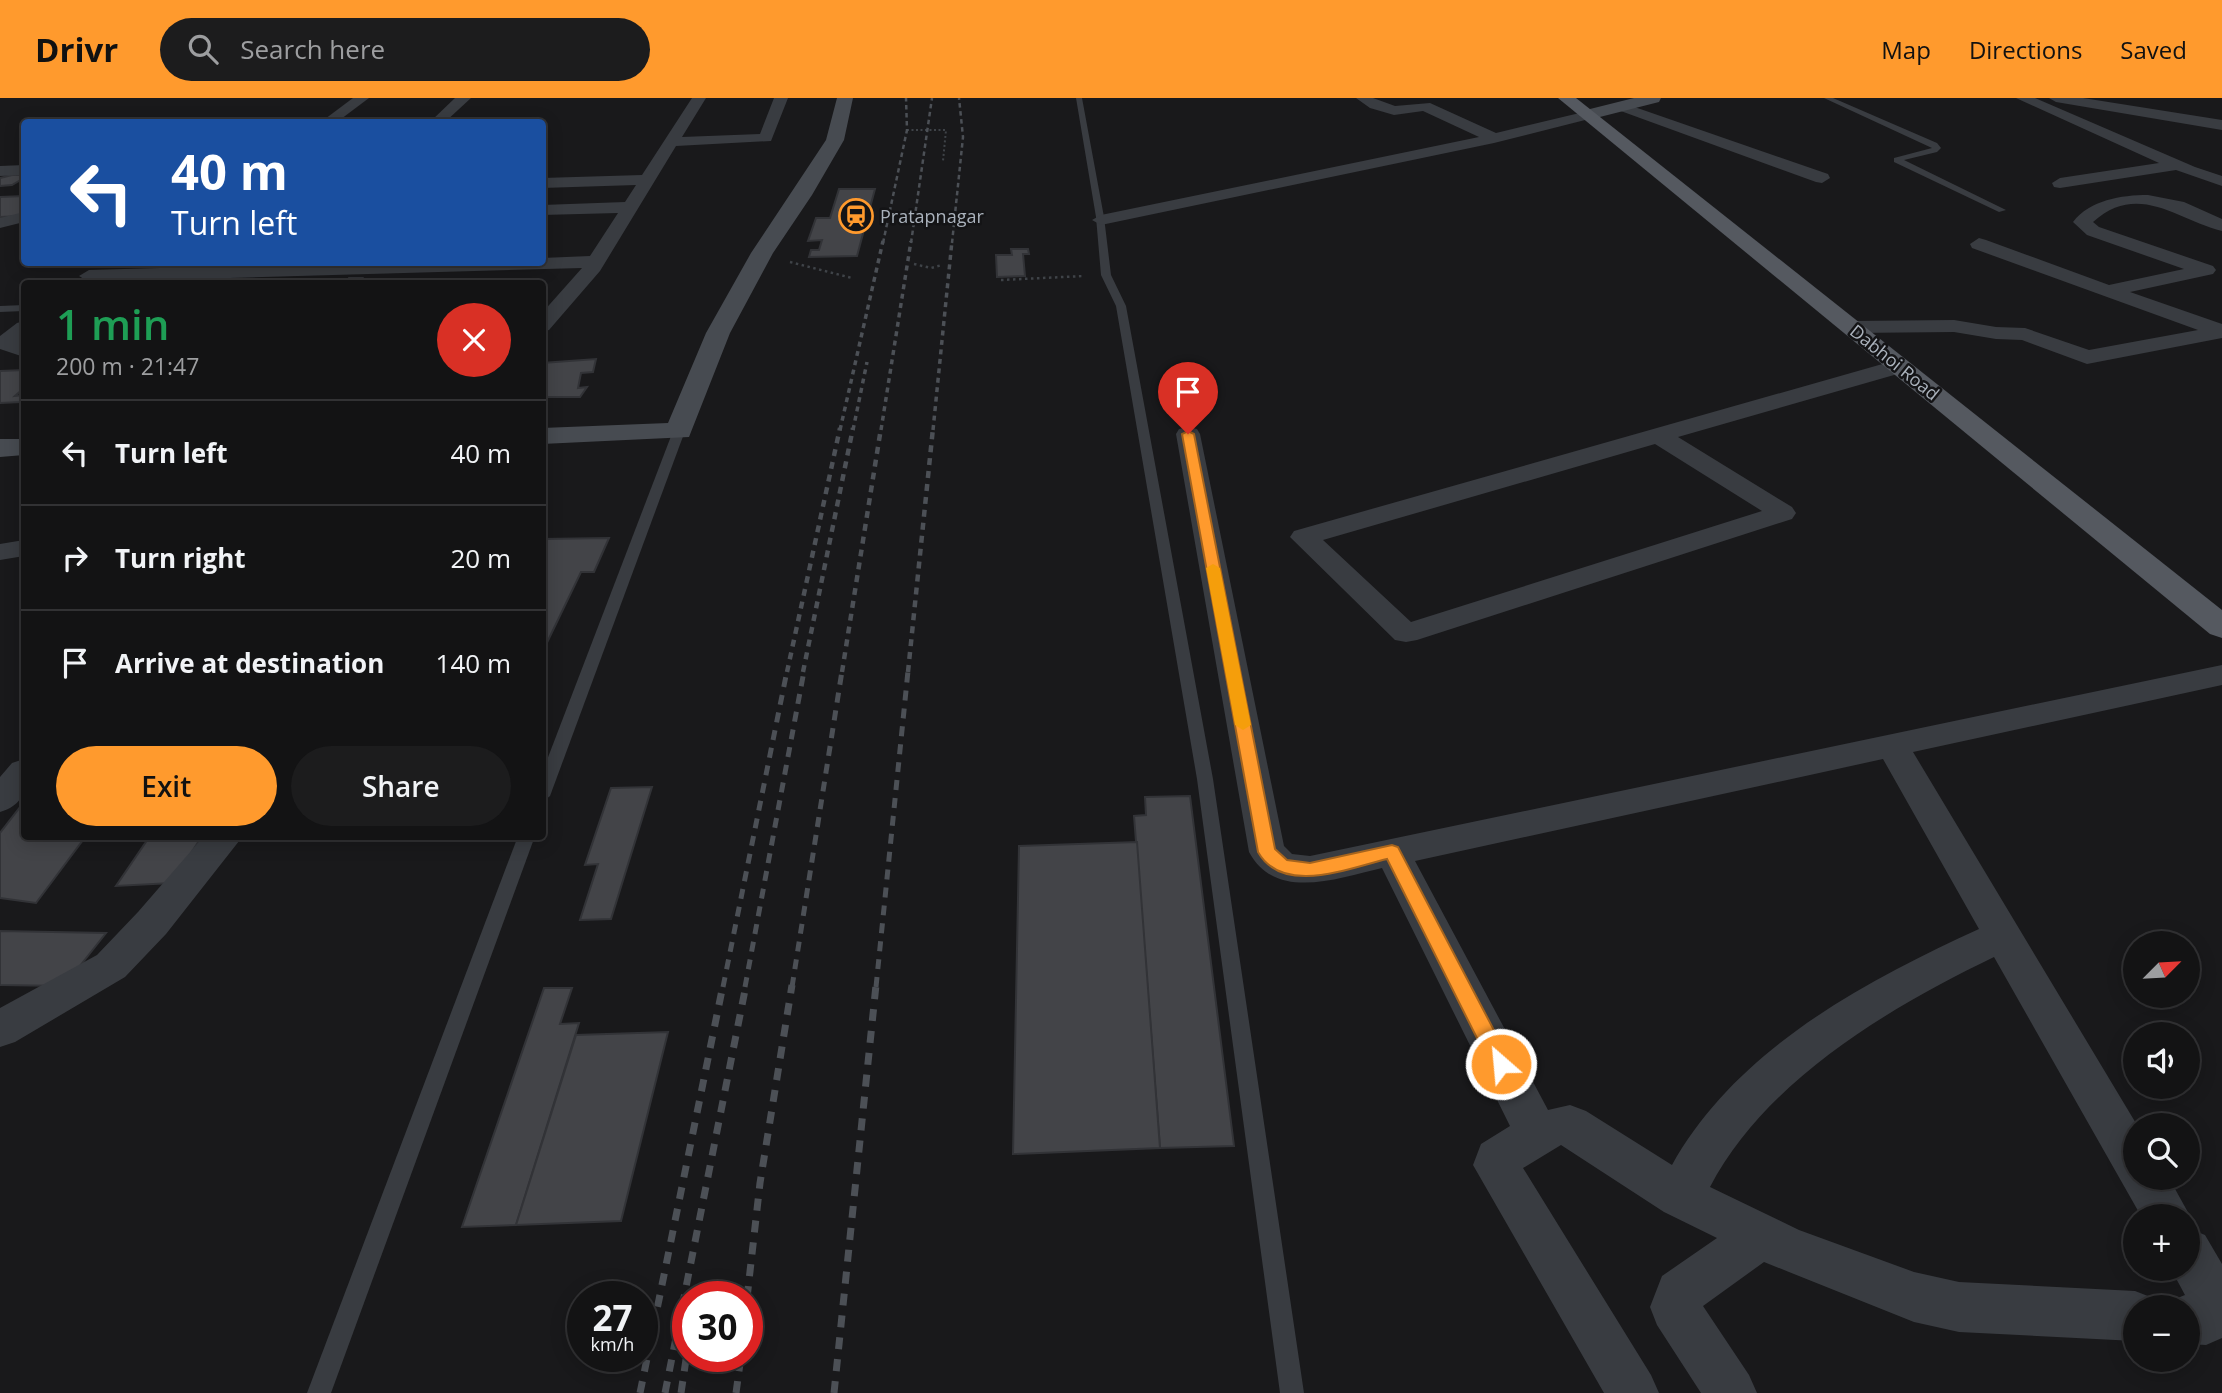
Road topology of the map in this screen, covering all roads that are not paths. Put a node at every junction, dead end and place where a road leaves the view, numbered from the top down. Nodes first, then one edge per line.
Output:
1 (362, 98) edge
2 (464, 98) edge
3 (699, 98) edge
4 (781, 98) edge
5 (845, 98) edge
6 (1079, 98) edge
7 (1363, 98) edge
8 (1566, 98) edge
9 (1653, 98) edge
10 (1827, 98) edge
11 (2023, 98) edge
12 (2056, 98) edge
13 (2186, 104) dead end
14 (1623, 107) junction
15 (1588, 115) junction
16 (2168, 115) junction
17 (332, 119) edge
18 (440, 119) edge
19 (2222, 125) edge
20 (1494, 138) junction
21 (671, 142) junction
22 (2178, 165) junction
23 (21, 170) edge
24 (0, 171) edge
25 (1822, 178) dead end
26 (647, 180) junction
27 (2222, 181) edge
28 (546, 183) edge
29 (2060, 183) dead end
30 (2222, 195) edge
31 (2169, 203) junction
32 (630, 207) junction
33 (546, 210) edge
34 (2002, 211) dead end
35 (21, 218) edge
36 (1101, 220) junction
37 (0, 223) edge
38 (2222, 226) edge
39 (1979, 244) dead end
40 (596, 262) junction
41 (546, 263) edge
42 (102, 266) edge
43 (347, 266) edge
44 (222, 268) edge
45 (2214, 269) edge
46 (84, 280) edge
47 (2108, 291) junction
48 (21, 308) edge
49 (0, 309) edge
50 (546, 321) edge
51 (1852, 327) junction
52 (21, 331) edge
53 (2222, 332) edge
54 (10, 346) edge
55 (1900, 366) junction
56 (679, 431) junction
57 (1188, 434) dead end
58 (1657, 435) junction
59 (546, 436) edge
60 (21, 447) edge
61 (0, 448) edge
62 (21, 548) edge
63 (0, 552) edge
64 (2222, 627) edge
65 (2222, 675) edge
66 (1892, 745) junction
67 (21, 775) edge
68 (546, 785) edge
69 (0, 800) edge
70 (222, 840) edge
71 (526, 840) edge
72 (1392, 852) junction
73 (2001, 936) junction
74 (0, 1030) edge
75 (1537, 1134) junction
76 (2123, 1143) edge
77 (1680, 1196) junction
78 (1761, 1236) junction
79 (2200, 1273) edge
80 (2123, 1315) edge
81 (2200, 1320) edge
82 (319, 1393) edge
83 (1292, 1393) edge
84 (1633, 1393) edge
85 (1731, 1393) edge

1 - 17 street
2 - 18 street
3 - 21 street
4 - 21 street
5 - 56 street
6 - 36 lane
7 - 20 street
8 - 15 main road, Dabhoi Road
9 - 14 street
10 - 34 lane
11 - 22 street
12 - 16 street
13 - 16 street
14 - 15 street
14 - 25 street
15 - 20 street
15 - 51 main road, Dabhoi Road
16 - 19 street
20 - 36 street
21 - 26 street
22 - 27 street
22 - 29 street
23 - 24 street
26 - 28 street
26 - 32 street
30 - 31 street
31 - 38 street
31 - 45 street
32 - 33 street
32 - 40 street
35 - 37 street
36 - 83 lane
39 - 47 street
40 - 41 street
40 - 50 street
42 - 46 street
43 - 44 street
44 - 46 street
45 - 47 street
47 - 53 street
48 - 49 lane
51 - 53 street
51 - 55 main road, Dabhoi Road
52 - 54 street
55 - 58 street
55 - 64 main road, Dabhoi Road
56 - 59 street
56 - 68 lane
57 - 72 street
58 - 58 street
60 - 61 street
62 - 63 street
65 - 66 street
66 - 72 street
66 - 73 street
67 - 69 street
70 - 74 street
71 - 82 lane
72 - 75 street
73 - 76 street
73 - 77 street
75 - 77 street
75 - 84 street
77 - 78 street
78 - 80 street
78 - 85 street
79 - 81 street

